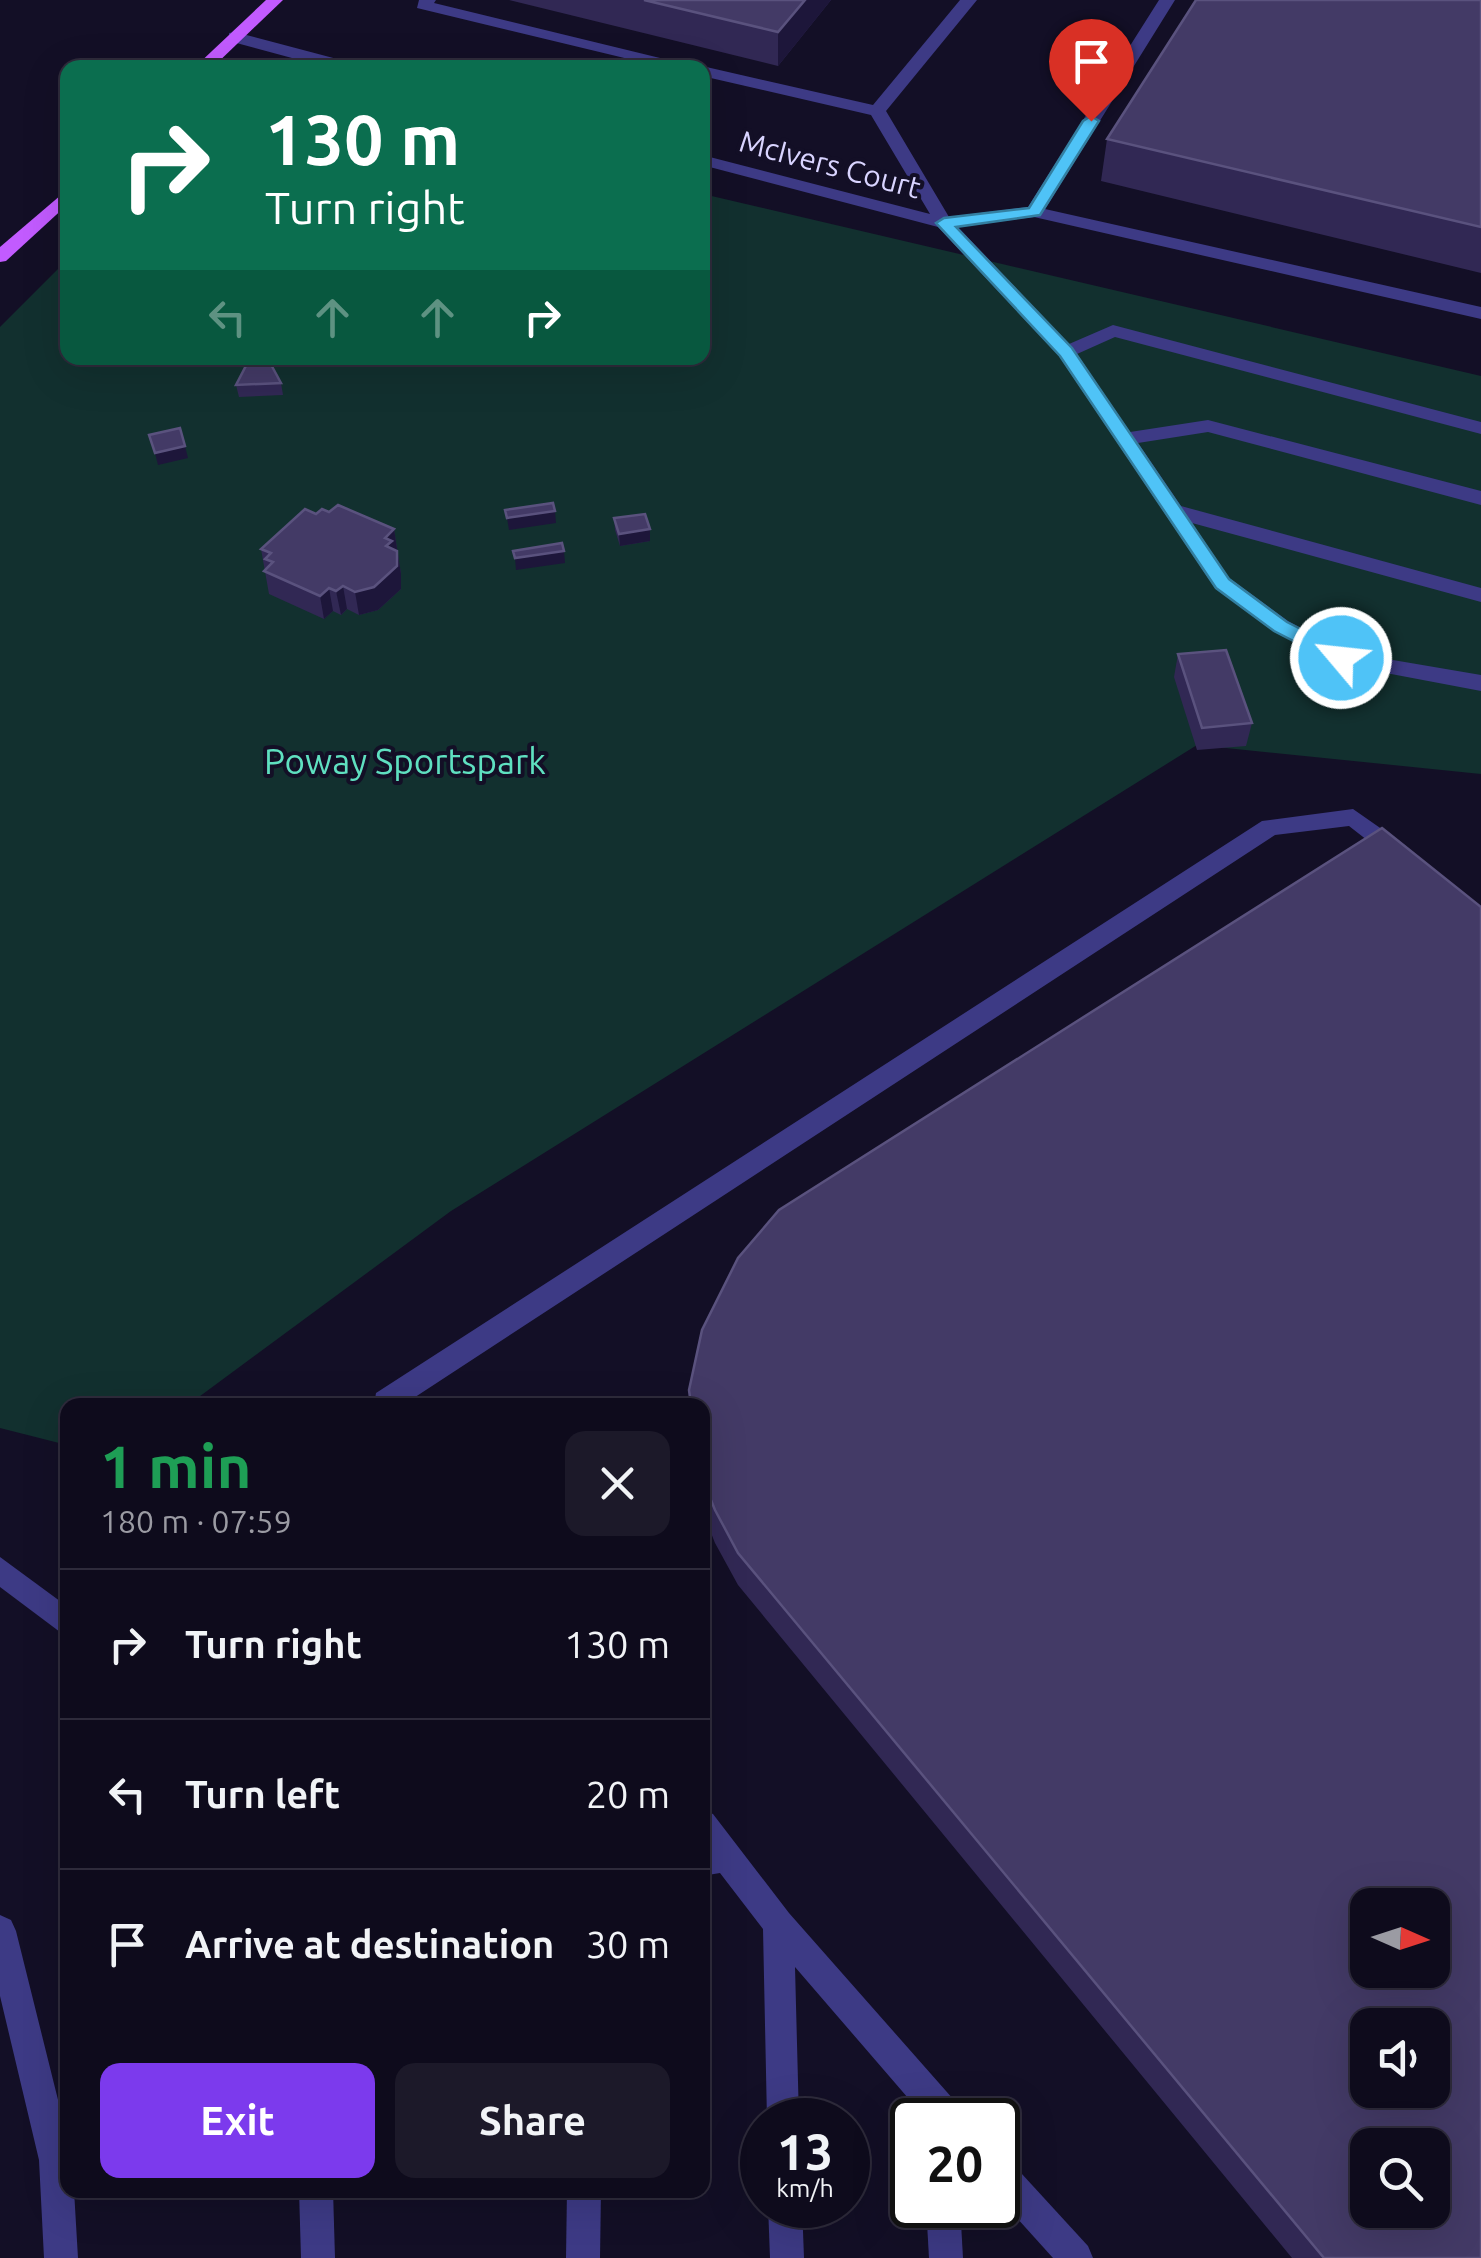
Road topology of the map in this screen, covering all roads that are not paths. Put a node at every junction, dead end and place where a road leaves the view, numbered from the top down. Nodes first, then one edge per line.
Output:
1 (275, 0) edge
2 (428, 0) edge
3 (969, 0) edge
4 (1167, 0) edge
5 (235, 37) junction
6 (211, 60) edge
7 (320, 60) edge
8 (655, 60) edge
9 (710, 72) edge
10 (877, 111) junction
11 (710, 162) edge
12 (60, 201) edge
13 (1034, 212) junction
14 (944, 223) junction
15 (0, 257) edge
16 (1481, 313) edge
17 (1066, 352) junction
18 (1481, 428) edge
19 (1125, 440) junction
20 (1481, 498) edge
21 (1173, 511) junction
22 (1481, 595) edge
23 (1481, 683) edge
24 (1424, 872) edge
25 (394, 1398) edge
26 (0, 1570) edge
27 (60, 1619) edge
28 (714, 1859) edge
29 (778, 1924) junction
30 (0, 1931) edge
31 (782, 2098) edge
32 (926, 2098) edge
33 (1020, 2197) edge
34 (316, 2198) edge
35 (584, 2198) edge
36 (786, 2228) edge
37 (944, 2228) edge
38 (61, 2258) edge
39 (318, 2258) edge
40 (582, 2258) edge
41 (787, 2258) edge
42 (946, 2258) edge
43 (1076, 2258) edge

1 - 5 main road
2 - 8 street
3 - 10 street
4 - 13 street
5 - 6 main road
5 - 7 street
9 - 10 street
10 - 14 street
11 - 14 street, McIvers Court
12 - 15 main road
13 - 14 street
13 - 16 street
14 - 17 street
17 - 18 street
17 - 19 street
19 - 20 street
19 - 21 street
21 - 22 street
21 - 23 street
24 - 25 street
26 - 27 street
28 - 29 street
29 - 31 street
29 - 32 street
30 - 38 street
33 - 43 street
34 - 39 street
35 - 40 street
36 - 41 street
37 - 42 street

